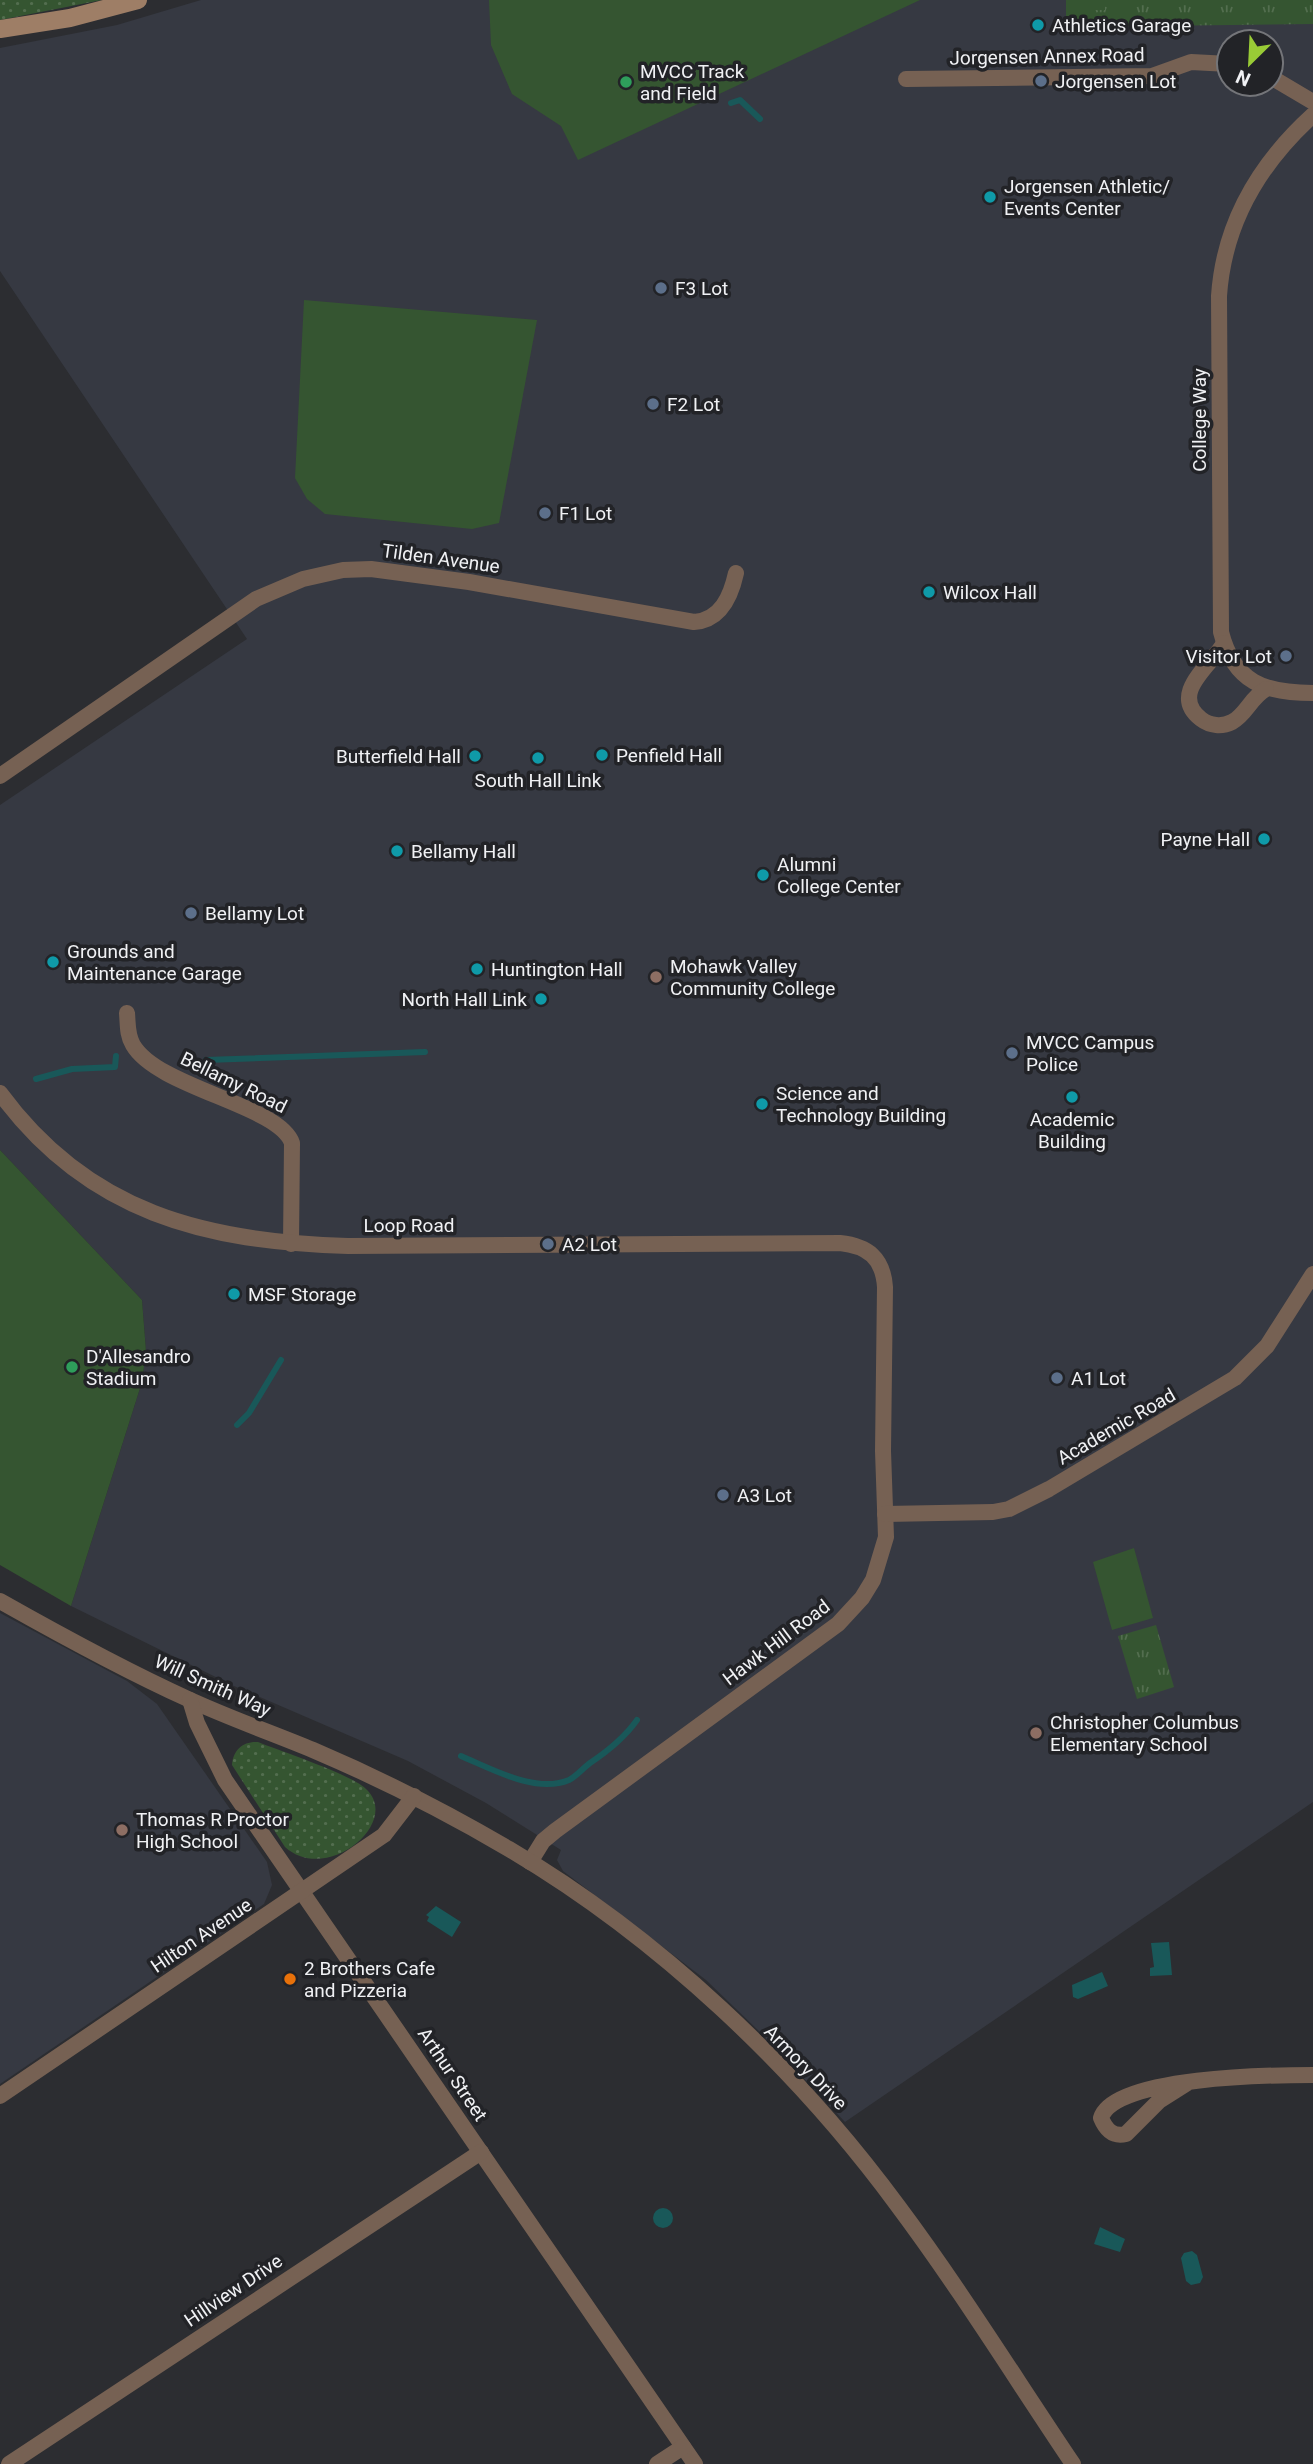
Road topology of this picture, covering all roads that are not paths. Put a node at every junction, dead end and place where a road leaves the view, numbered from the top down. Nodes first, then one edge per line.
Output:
1 (138, 0) edge
2 (0, 29) edge
3 (1215, 63) edge
4 (906, 79) dead end
5 (1285, 85) edge
6 (1313, 102) edge
7 (1313, 115) edge
8 (736, 573) dead end
9 (1224, 643) junction
10 (1266, 689) junction
11 (1313, 693) edge
12 (0, 776) edge
13 (127, 1013) dead end
14 (0, 1093) edge
15 (291, 1244) junction
16 (866, 1250) joint
17 (1313, 1274) edge
18 (885, 1514) junction
19 (0, 1601) edge
20 (190, 1700) junction
21 (414, 1797) junction
22 (530, 1863) junction
23 (302, 1892) junction
24 (1313, 2075) edge
25 (1189, 2082) junction
26 (0, 2096) edge
27 (481, 2152) junction
28 (683, 2447) junction
29 (9, 2464) edge
30 (657, 2464) edge
31 (695, 2464) edge
32 (1073, 2464) edge

1 - 2 street
3 - 4 street, Jorgensen Annex Road
5 - 6 street
7 - 9 street, College Way
8 - 12 street, Tilden Avenue
9 - 10 street, College Way
9 - 10 street
10 - 11 street
13 - 15 street, Bellamy Road
14 - 15 street, Loop Road
15 - 16 street, Loop Road
16 - 18 street, Hawk Hill Road
17 - 18 street, Academic Road
18 - 22 street, Hawk Hill Road
19 - 20 street, Will Smith Way
20 - 21 street, Will Smith Way
20 - 23 street, Arthur Street
21 - 22 street, Armory Drive
21 - 23 street, Hilton Avenue
22 - 32 street, Armory Drive
23 - 26 street, Hilton Avenue
23 - 27 street, Arthur Street
24 - 25 street
25 - 25 street
27 - 28 street, Arthur Street
27 - 29 street, Hillview Drive
28 - 30 street
28 - 31 street, Arthur Street

